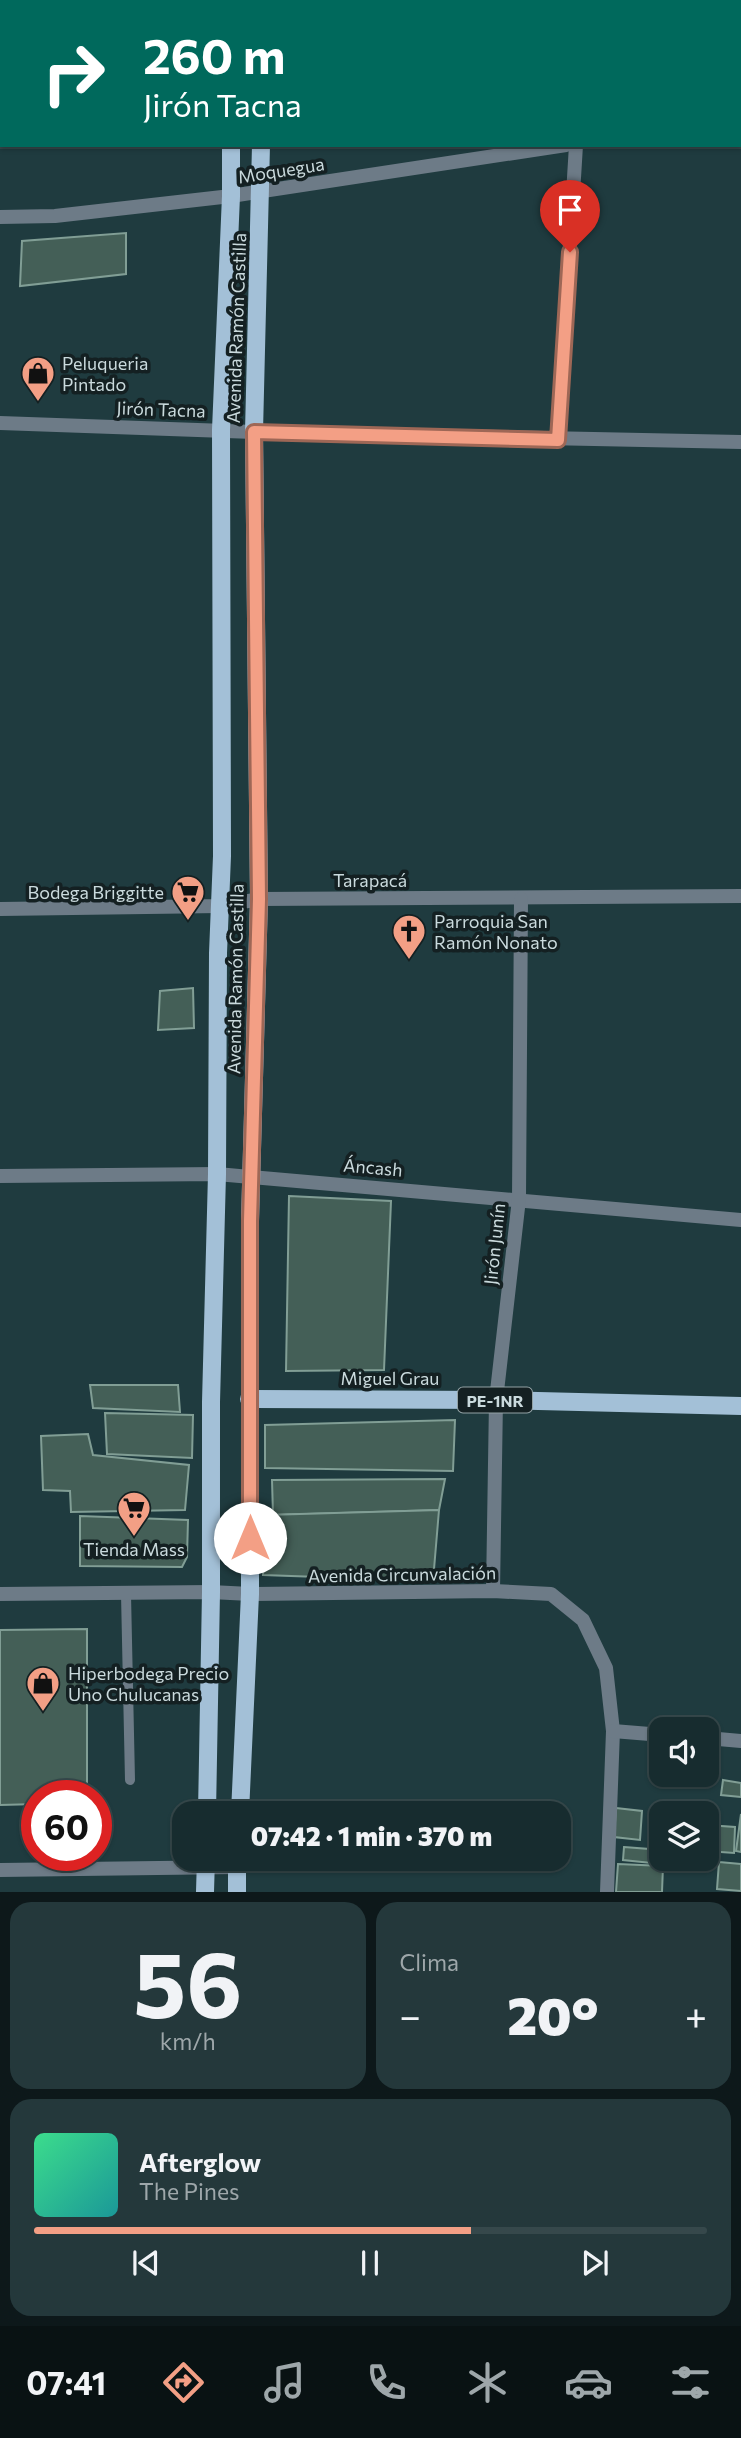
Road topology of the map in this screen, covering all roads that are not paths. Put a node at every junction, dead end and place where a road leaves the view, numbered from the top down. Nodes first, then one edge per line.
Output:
1 (232, 147) edge
2 (261, 147) edge
3 (553, 147) edge
4 (576, 147) edge
5 (261, 192) junction
6 (231, 197) junction
7 (0, 217) edge
8 (0, 423) edge
9 (221, 430) junction
10 (254, 432) junction
11 (558, 440) junction
12 (741, 442) edge
13 (741, 896) edge
14 (259, 899) junction
15 (521, 899) junction
16 (220, 906) junction
17 (0, 909) edge
18 (217, 1174) junction
19 (0, 1176) edge
20 (252, 1176) junction
21 (519, 1199) junction
22 (741, 1220) edge
23 (249, 1399) junction
24 (496, 1400) junction
25 (741, 1406) edge
26 (493, 1591) junction
27 (211, 1592) junction
28 (0, 1594) edge
29 (126, 1594) junction
30 (250, 1594) junction
31 (613, 1731) junction
32 (649, 1734) edge
33 (719, 1739) edge
34 (741, 1741) edge
35 (131, 1780) dead end
36 (206, 1801) edge
37 (241, 1801) edge
38 (172, 1864) edge
39 (0, 1870) edge
40 (206, 1871) edge
41 (237, 1871) edge
42 (205, 1892) edge
43 (237, 1892) edge
44 (607, 1892) edge

1 - 6 main road, Avenida Ramón Castilla
2 - 5 main road, Avenida Ramón Castilla
3 - 5 street, Moquegua
4 - 11 street
5 - 6 street, Moquegua
5 - 10 main road, Avenida Ramón Castilla
6 - 7 street, Moquegua
6 - 9 main road, Avenida Ramón Castilla
8 - 9 street, Jirón Tacna
9 - 10 street, Jirón Tacna
9 - 16 main road, Avenida Ramón Castilla
10 - 11 street, Jirón Tacna
10 - 14 main road, Avenida Ramón Castilla
11 - 12 street, Jirón Tacna
13 - 15 street, Tarapacá
14 - 15 street, Tarapacá
14 - 16 street, Tarapacá
14 - 20 main road, Avenida Ramón Castilla
15 - 21 street, Jirón Junín
16 - 17 street, Tarapacá
16 - 18 main road, Avenida Ramón Castilla
18 - 19 street, Áncash
18 - 20 street, Áncash
18 - 27 main road, Avenida Ramón Castilla
20 - 21 street, Áncash
20 - 23 main road, Avenida Ramón Castilla
21 - 22 street, Áncash
21 - 24 street, Jirón Junín
23 - 24 main road, Miguel Grau / PE-1NR
23 - 30 main road, Avenida Ramón Castilla
24 - 25 main road, Miguel Grau / PE-1NR
24 - 26 street, Jirón Junín
26 - 30 street, Avenida Circunvalación
26 - 31 street, Avenida Circunvalación
27 - 29 street, Avenida Circunvalación
27 - 30 street, Avenida Circunvalación
27 - 36 main road, Avenida Ramón Castilla
28 - 29 street, Avenida Circunvalación
29 - 35 lane
30 - 37 main road, Avenida Ramón Castilla
31 - 32 street
31 - 44 street
33 - 34 street
38 - 39 street
40 - 42 main road
41 - 43 main road

